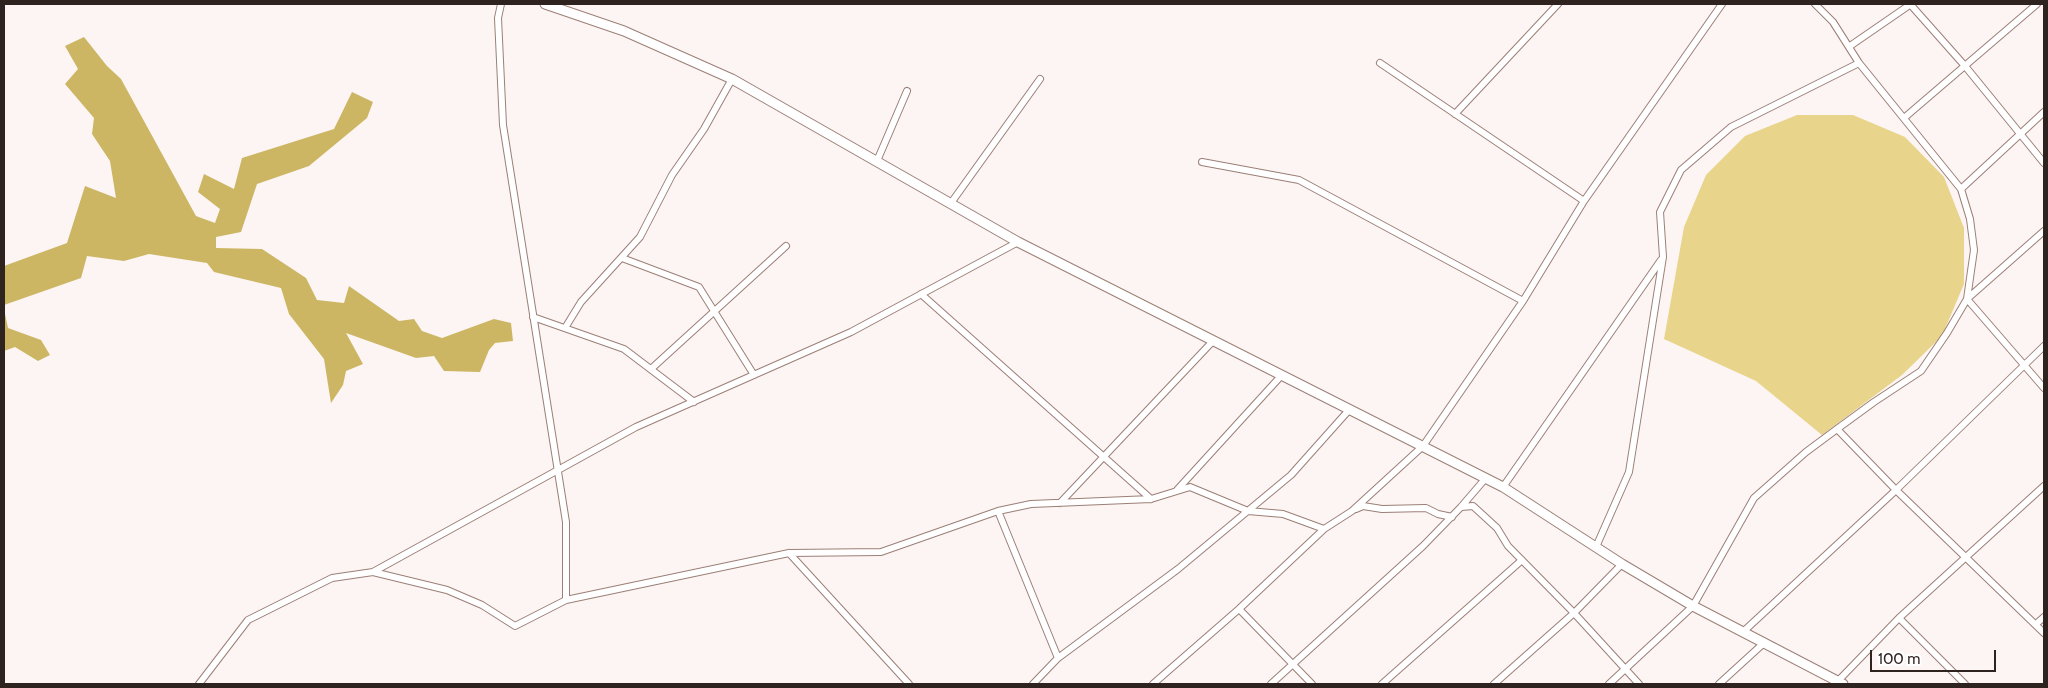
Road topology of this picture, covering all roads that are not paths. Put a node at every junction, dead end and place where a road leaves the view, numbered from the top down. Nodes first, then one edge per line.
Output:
1 (502, 4) edge
2 (545, 4) edge
3 (1558, 4) edge
4 (1722, 4) edge
5 (1814, 4) edge
6 (1910, 4) edge
7 (2037, 4) edge
8 (1850, 46) junction
9 (1380, 63) dead end
10 (1860, 63) junction
11 (1965, 66) junction
12 (1040, 78) dead end
13 (732, 79) junction
14 (907, 91) dead end
15 (2044, 112) edge
16 (1455, 114) junction
17 (1904, 118) junction
18 (2020, 134) junction
19 (877, 162) junction
20 (1202, 162) dead end
21 (2044, 163) edge
22 (1961, 189) junction
23 (1584, 201) junction
24 (951, 204) junction
25 (2044, 232) edge
26 (1018, 242) junction
27 (786, 246) dead end
28 (1663, 257) junction
29 (622, 258) junction
30 (921, 294) junction
31 (1967, 299) junction
32 (1523, 301) junction
33 (715, 312) junction
34 (533, 316) junction
35 (564, 328) junction
36 (1213, 341) junction
37 (2044, 346) edge
38 (2024, 365) junction
39 (651, 369) junction
40 (754, 375) junction
41 (1281, 376) junction
42 (2044, 388) edge
43 (694, 402) junction
44 (1349, 410) junction
45 (1837, 429) junction
46 (1423, 446) junction
47 (1103, 456) junction
48 (558, 471) junction
49 (1485, 479) junction
50 (2044, 486) edge
51 (1503, 487) junction
52 (1896, 490) junction
53 (1176, 491) junction
54 (1150, 499) junction
55 (1060, 503) junction
56 (1461, 507) junction
57 (1352, 510) junction
58 (998, 511) junction
59 (1248, 511) junction
60 (1452, 517) junction
61 (1324, 529) junction
62 (1596, 547) junction
63 (789, 553) junction
64 (1966, 557) junction
65 (1522, 560) junction
66 (1622, 564) junction
67 (373, 572) junction
68 (566, 600) junction
69 (1693, 606) junction
70 (1239, 609) junction
71 (1574, 613) junction
72 (2044, 617) edge
73 (1899, 618) junction
74 (2036, 624) junction
75 (1744, 631) junction
76 (2044, 633) edge
77 (1765, 642) junction
78 (1058, 658) junction
79 (1294, 664) junction
80 (1626, 670) junction
81 (1839, 683) edge
82 (199, 684) edge
83 (909, 684) edge
84 (1034, 684) edge
85 (1153, 684) edge
86 (1271, 684) edge
87 (1312, 684) edge
88 (1382, 684) edge
89 (1494, 684) edge
90 (1609, 684) edge
91 (1639, 684) edge
92 (1719, 684) edge
93 (1965, 684) edge

1 - 34 street
2 - 13 street
3 - 16 street
4 - 23 street
5 - 8 street
6 - 8 street
6 - 11 street
7 - 11 street
8 - 10 street
9 - 16 street
10 - 17 street
10 - 28 street
11 - 17 street
11 - 18 street
12 - 24 street
13 - 19 street
13 - 29 street
14 - 19 street
15 - 18 street
16 - 23 street
17 - 22 street
18 - 21 street
18 - 22 street
19 - 24 street
20 - 32 street
22 - 31 street
23 - 32 street
24 - 26 street
25 - 31 street
26 - 30 street
26 - 36 street
27 - 33 street
28 - 51 street
28 - 62 street
29 - 33 street
29 - 35 street
30 - 40 street
30 - 47 street
31 - 38 street
31 - 45 street
32 - 46 street
33 - 39 street
33 - 40 street
34 - 35 street
34 - 48 street
35 - 39 street
36 - 41 street
36 - 47 street
37 - 38 street
38 - 42 street
38 - 52 street
39 - 43 street
40 - 43 street
41 - 44 street
41 - 53 street
43 - 48 street
44 - 46 street
44 - 59 street
45 - 52 street
45 - 69 street
46 - 49 street
46 - 57 street
47 - 54 street
47 - 55 street
48 - 67 street
48 - 68 street
49 - 51 street
49 - 56 street
50 - 64 street
51 - 62 street
52 - 64 street
52 - 75 street
53 - 54 street
53 - 59 street
54 - 55 street
55 - 58 street
56 - 60 street
56 - 65 street
57 - 60 street
57 - 61 street
58 - 63 street
58 - 78 street
59 - 61 street
59 - 78 street
60 - 79 street
61 - 70 street
62 - 66 street
63 - 68 street
63 - 83 street
64 - 73 street
64 - 74 street
65 - 71 street
65 - 88 street
66 - 69 street
66 - 71 street
67 - 68 street
67 - 82 street
69 - 75 street
69 - 80 street
70 - 79 street
70 - 85 street
71 - 80 street
71 - 89 street
72 - 74 street
73 - 81 street
73 - 93 street
74 - 76 street
75 - 77 street
77 - 81 street
77 - 92 street
78 - 84 street
79 - 86 street
79 - 87 street
80 - 90 street
80 - 91 street

